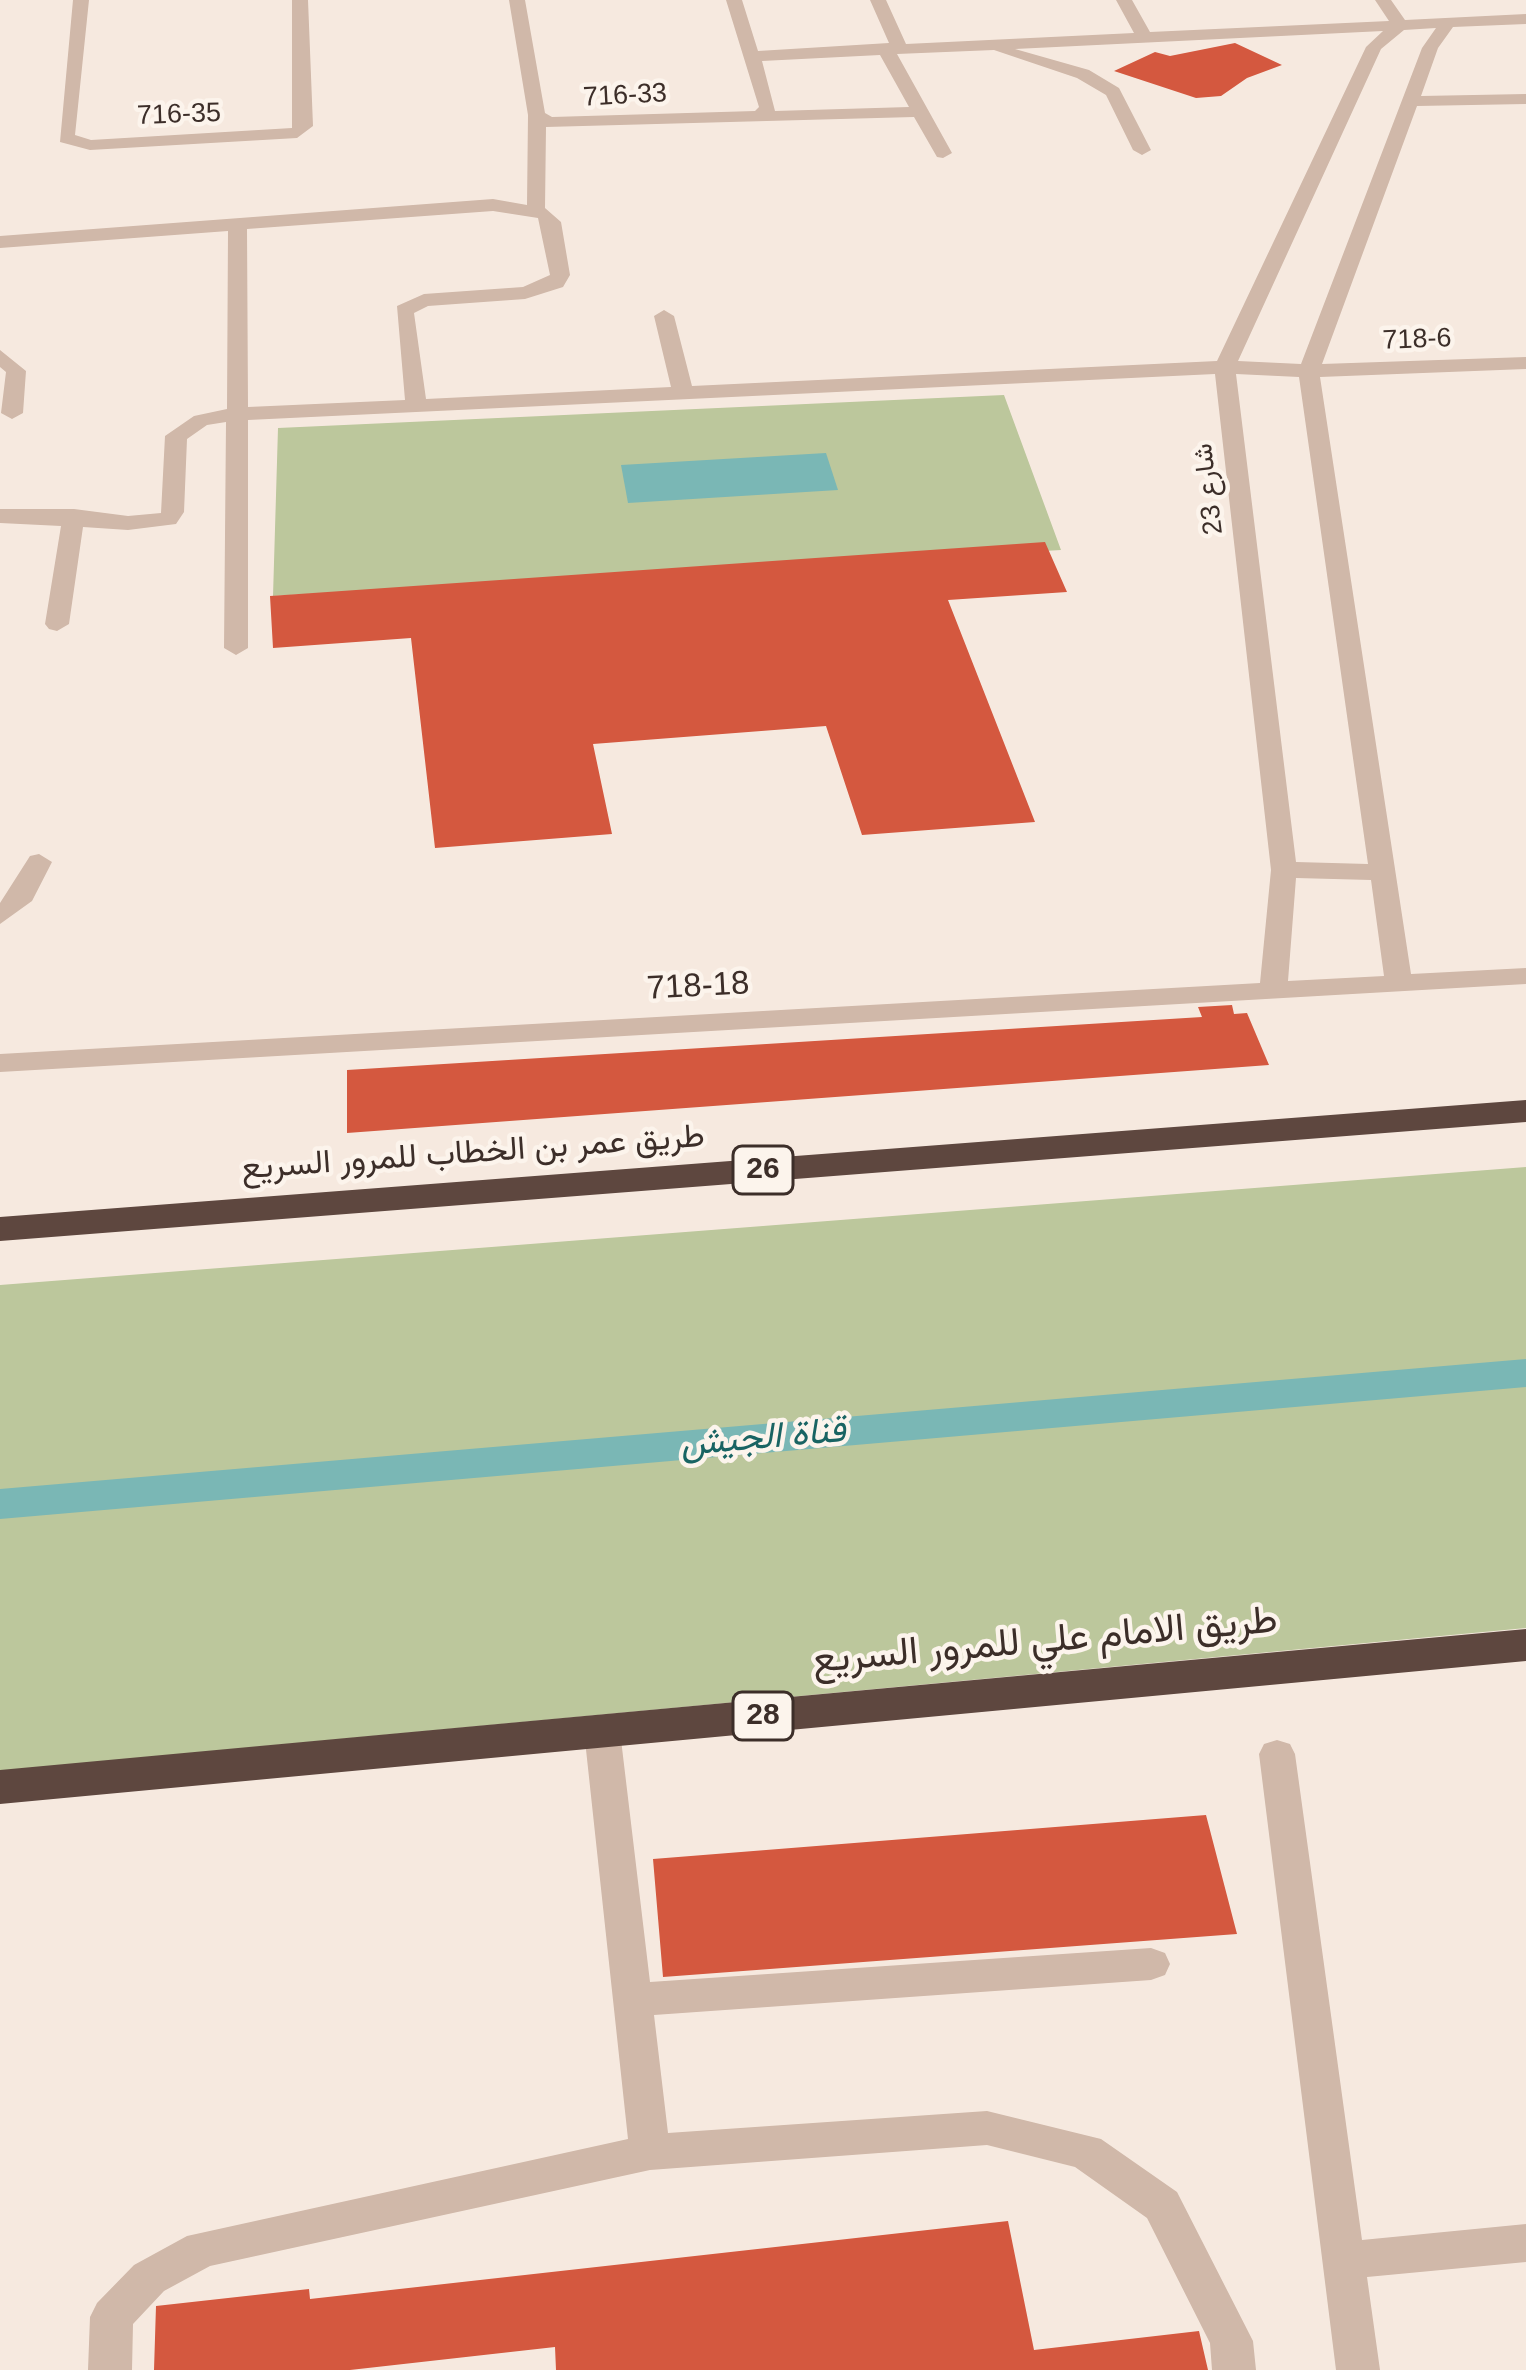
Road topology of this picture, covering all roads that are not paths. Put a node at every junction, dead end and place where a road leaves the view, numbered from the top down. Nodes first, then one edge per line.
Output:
1 (81, 0) edge
2 (300, 0) edge
3 (517, 0) edge
4 (734, 0) edge
5 (878, 0) edge
6 (1124, 0) edge
7 (1383, 0) edge
8 (1526, 19) edge
9 (1448, 22) junction
10 (1400, 25) junction
11 (1144, 36) junction
12 (980, 43) junction
13 (892, 46) junction
14 (752, 56) junction
15 (1526, 99) edge
16 (1410, 101) junction
17 (920, 112) junction
18 (762, 114) junction
19 (537, 115) junction
20 (1142, 150) dead end
21 (943, 154) dead end
22 (536, 210) junction
23 (238, 223) junction
24 (0, 242) edge
25 (664, 316) dead end
26 (0, 356) edge
27 (1225, 367) junction
28 (1522, 369) edge
29 (1310, 371) junction
30 (683, 393) junction
31 (416, 404) junction
32 (12, 413) dead end
33 (237, 414) junction
34 (0, 516) edge
35 (74, 516) junction
36 (58, 624) dead end
37 (236, 648) dead end
38 (39, 862) dead end
39 (1284, 871) junction
40 (1379, 872) junction
41 (0, 916) edge
42 (1526, 976) edge
43 (1400, 983) junction
44 (1273, 990) junction
45 (0, 1063) edge
46 (1526, 1111) edge
47 (0, 1229) edge
48 (1526, 1645) edge
49 (602, 1731) junction
50 (1276, 1754) dead end
51 (0, 1787) edge
52 (1151, 1964) dead end
53 (632, 2000) junction
54 (650, 2152) junction
55 (1526, 2243) edge
56 (1343, 2261) junction
57 (110, 2370) edge
58 (1234, 2370) edge
59 (1358, 2370) edge

1 - 2 street, 716-35
3 - 19 street, 716-33
4 - 14 street
5 - 13 street
6 - 11 street
7 - 10 street
8 - 9 street
9 - 10 street
9 - 16 street
10 - 11 street
10 - 27 street
11 - 12 street
12 - 13 street
12 - 20 street
13 - 14 street
13 - 17 street
14 - 18 street
15 - 16 street
16 - 29 street
17 - 18 street, 716-33
17 - 21 street
18 - 19 street, 716-33
19 - 22 street
22 - 23 street
22 - 31 street
23 - 24 street
23 - 33 street
25 - 30 street
26 - 32 street
27 - 29 street, 718-6
27 - 30 street, 718-6
27 - 39 street, شارع 23
28 - 29 street, 718-6
29 - 40 street
30 - 31 street, 718-6
31 - 33 street, 718-6
33 - 35 street, 718-6
33 - 37 street
34 - 35 street
35 - 36 street
38 - 41 street
39 - 40 street
39 - 44 street, شارع 23
40 - 43 street
42 - 43 street, 718-18
43 - 44 street, 718-18
44 - 45 street, 718-18
46 - 47 highway, طريق عمر بن الخطاب للمرور السريع / 26
48 - 49 highway, طريق الامام علي للمرور السريع / 28
49 - 51 highway, طريق الامام علي للمرور السريع / 28
49 - 53 street
50 - 56 street
52 - 53 street
53 - 54 street
54 - 57 street
54 - 58 street
55 - 56 street
56 - 59 street

